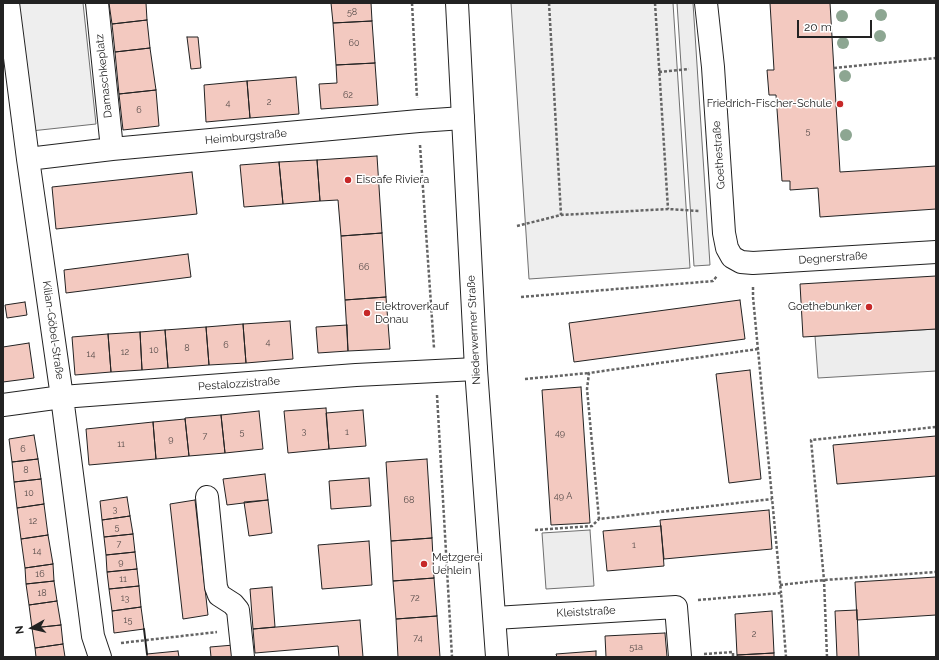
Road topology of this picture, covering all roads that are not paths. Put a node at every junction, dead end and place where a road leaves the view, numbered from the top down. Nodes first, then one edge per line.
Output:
1 (8, 3) edge
2 (97, 3) edge
3 (457, 3) edge
4 (706, 3) edge
5 (463, 118) junction
6 (112, 149) junction
7 (28, 159) junction
8 (936, 252) edge
9 (732, 257) joint
10 (476, 369) junction
11 (62, 397) junction
12 (3, 404) edge
13 (207, 498) dead end
14 (495, 618) junction
15 (98, 651) edge
16 (680, 656) edge
17 (243, 657) edge
18 (497, 657) edge

1 - 7 street, Kilian-Göbel-Straße
2 - 6 street, Damaschkeplatz
3 - 5 street, Niederwerrner Straße
4 - 9 street, Goethestraße
5 - 6 street, Heimburgstraße
5 - 10 street, Niederwerrner Straße
6 - 7 street, Heimburgstraße
7 - 11 street, Kilian-Göbel-Straße
8 - 9 street, Degnerstraße
10 - 11 street, Pestalozzistraße
10 - 14 street, Niederwerrner Straße
11 - 12 street, Pestalozzistraße
11 - 15 street, Kilian-Göbel-Straße
13 - 17 street
14 - 16 street, Kleiststraße
14 - 18 street, Niederwerrner Straße

